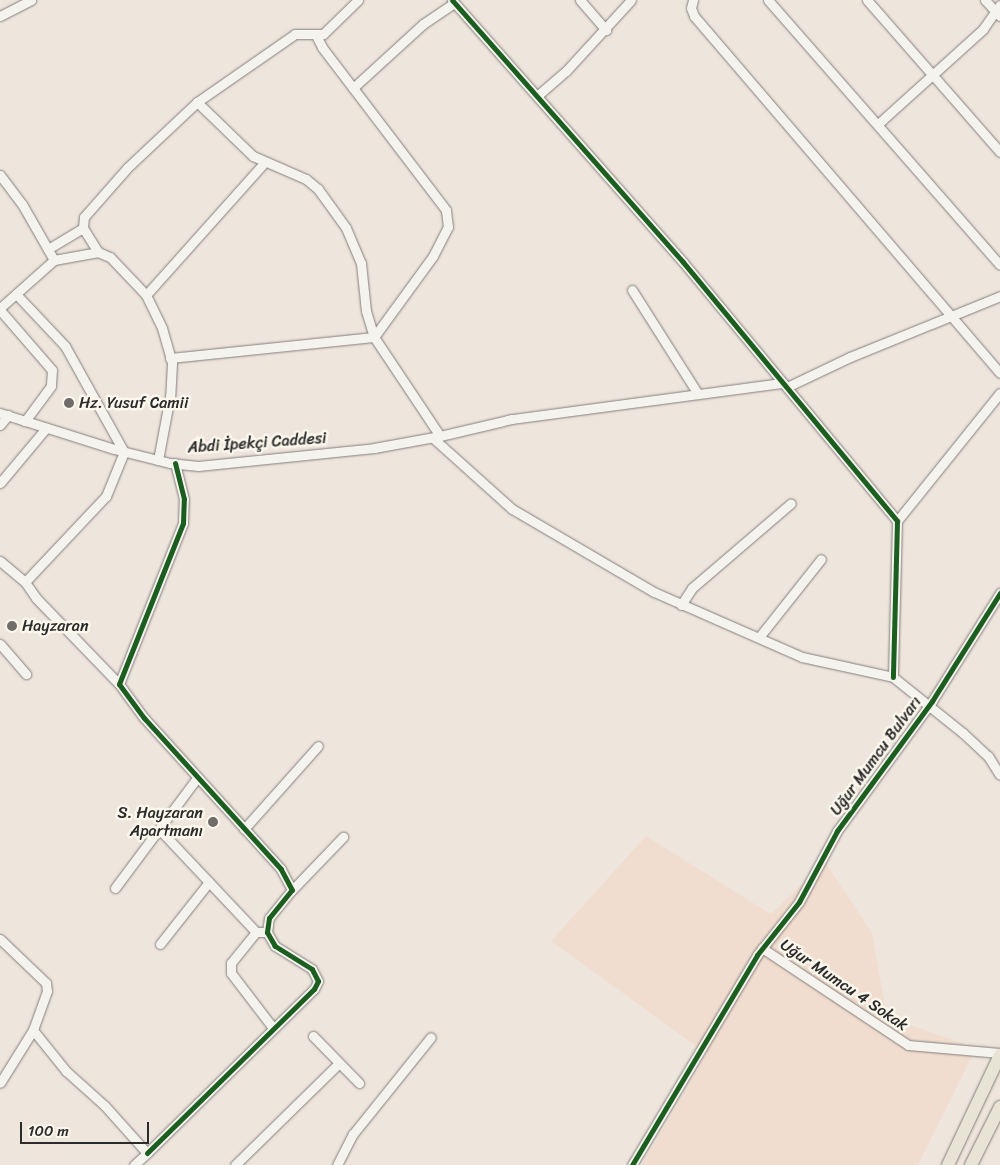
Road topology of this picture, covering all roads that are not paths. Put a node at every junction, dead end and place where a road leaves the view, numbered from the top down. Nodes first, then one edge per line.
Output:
1 (31, 0) edge
2 (358, 0) edge
3 (580, 0) edge
4 (631, 0) edge
5 (693, 0) edge
6 (768, 0) edge
7 (867, 0) edge
8 (984, 0) edge
9 (453, 1) edge
10 (998, 11) edge
11 (0, 16) edge
12 (606, 30) junction
13 (316, 35) junction
14 (933, 76) junction
15 (354, 88) junction
16 (537, 96) junction
17 (197, 102) junction
18 (878, 124) junction
19 (1000, 152) edge
20 (265, 162) junction
21 (0, 176) edge
22 (83, 228) junction
23 (48, 249) junction
24 (98, 252) junction
25 (54, 260) junction
26 (1000, 266) edge
27 (632, 290) dead end
28 (16, 294) junction
29 (146, 295) junction
30 (1000, 296) edge
31 (0, 309) edge
32 (953, 316) junction
33 (374, 337) junction
34 (170, 358) junction
35 (1000, 373) edge
36 (785, 385) junction
37 (1000, 393) edge
38 (698, 394) junction
39 (4, 414) edge
40 (25, 421) junction
41 (0, 425) edge
42 (46, 428) junction
43 (436, 437) junction
44 (124, 452) junction
45 (158, 460) junction
46 (175, 463) junction
47 (0, 483) edge
48 (791, 503) dead end
49 (897, 521) junction
50 (821, 558) dead end
51 (0, 561) edge
52 (26, 582) junction
53 (1000, 593) edge
54 (681, 605) junction
55 (760, 636) junction
56 (0, 644) edge
57 (26, 674) dead end
58 (893, 677) junction
59 (119, 684) junction
60 (929, 705) junction
61 (318, 746) dead end
62 (1000, 775) edge
63 (197, 778) junction
64 (159, 828) junction
65 (244, 829) junction
66 (343, 838) dead end
67 (209, 882) junction
68 (115, 888) dead end
69 (292, 890) junction
70 (256, 932) junction
71 (267, 932) junction
72 (0, 940) edge
73 (160, 944) dead end
74 (762, 948) junction
75 (273, 1028) junction
76 (33, 1030) junction
77 (313, 1036) dead end
78 (431, 1037) dead end
79 (1000, 1054) edge
80 (338, 1064) junction
81 (0, 1083) edge
82 (359, 1083) dead end
83 (1000, 1107) edge
84 (147, 1152) junction
85 (134, 1165) edge
86 (235, 1165) edge
87 (337, 1165) edge
88 (632, 1165) edge
89 (948, 1165) edge
90 (972, 1165) edge

1 - 11 street
2 - 13 street
3 - 12 street
4 - 12 street
5 - 32 street
6 - 18 street
7 - 14 street
8 - 10 street
9 - 15 street
9 - 16 street
10 - 14 street
12 - 16 street
13 - 15 street
13 - 17 street
14 - 18 street
14 - 19 street
15 - 33 street
16 - 36 street
17 - 20 street
17 - 22 street
18 - 26 street
20 - 29 street
20 - 33 street
21 - 23 street
22 - 23 street
22 - 24 street
23 - 25 street
24 - 25 street
24 - 29 street
25 - 28 street
27 - 38 street
28 - 31 street
28 - 44 street
29 - 34 street
30 - 32 street, Abdi İpekçi Caddesi
31 - 40 street
32 - 35 street
32 - 36 street, Abdi İpekçi Caddesi
33 - 34 street
33 - 43 street
34 - 45 street
36 - 38 street, Abdi İpekçi Caddesi
36 - 49 street
37 - 49 street
38 - 43 street, Abdi İpekçi Caddesi
39 - 40 street, Abdi İpekçi Caddesi
39 - 41 street
40 - 42 street, Abdi İpekçi Caddesi
42 - 44 street, Abdi İpekçi Caddesi
42 - 47 street
43 - 46 street, Abdi İpekçi Caddesi
43 - 54 street
44 - 45 street, Abdi İpekçi Caddesi
44 - 52 street
45 - 46 street, Abdi İpekçi Caddesi
46 - 59 street
48 - 54 street
49 - 58 street
50 - 55 street
51 - 52 street
52 - 59 street
53 - 60 street, Uğur Mumcu Bulvarı
54 - 55 street
55 - 58 street
56 - 57 street
58 - 60 street
59 - 63 street
60 - 62 street
60 - 74 street, Uğur Mumcu Bulvarı
61 - 65 street
63 - 64 street
63 - 65 street
64 - 67 street
64 - 68 street
65 - 69 street
66 - 69 street
67 - 70 street
67 - 73 street
69 - 71 street
70 - 71 street
70 - 75 street
71 - 75 street
72 - 76 street
74 - 79 street, Uğur Mumcu 4 Sokak
74 - 88 street, Uğur Mumcu Bulvarı
75 - 84 street
76 - 81 street
76 - 84 street
77 - 80 street
78 - 87 street
79 - 89 highway
80 - 82 street
80 - 86 street
83 - 90 highway
84 - 85 street

